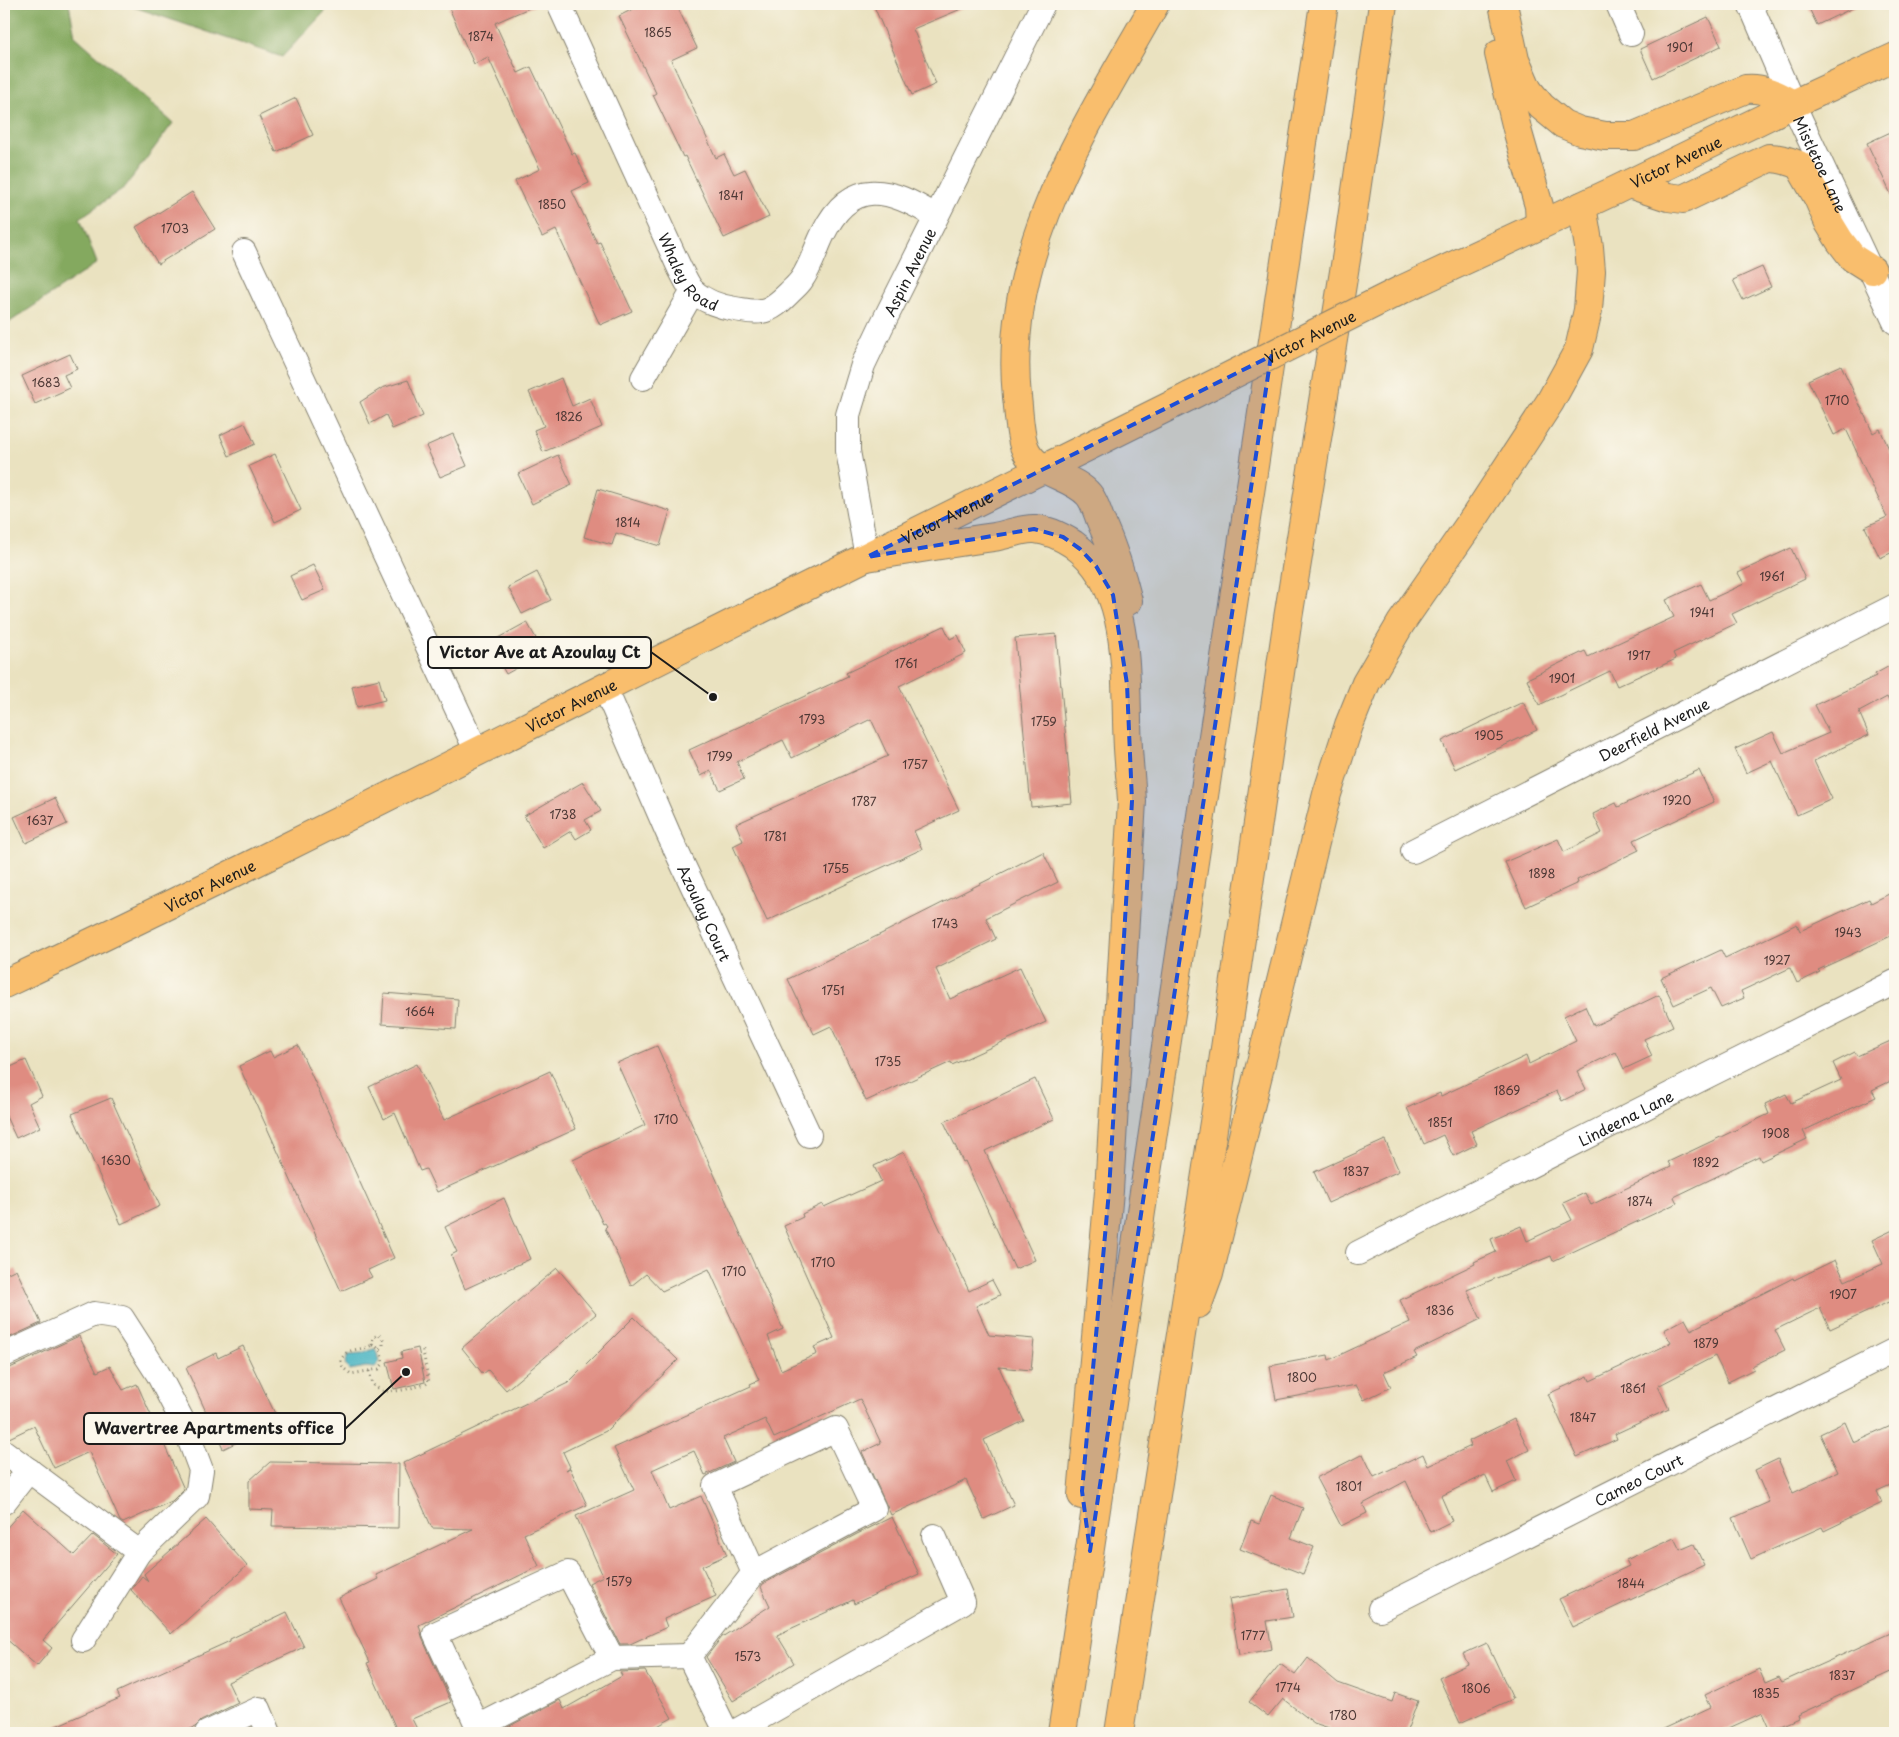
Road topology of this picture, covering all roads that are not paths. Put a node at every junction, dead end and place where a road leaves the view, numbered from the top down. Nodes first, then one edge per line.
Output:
1 (559, 4) edge
2 (1043, 4) edge
3 (1155, 4) edge
4 (1324, 4) edge
5 (1383, 4) edge
6 (1494, 4) edge
7 (1502, 4) edge
8 (1618, 4) edge
9 (1750, 4) edge
10 (1631, 34) dead end
11 (1895, 57) edge
12 (1793, 104) junction
13 (1629, 184) junction
14 (1582, 206) junction
15 (935, 216) junction
16 (1540, 225) junction
17 (244, 252) dead end
18 (1872, 270) junction
19 (693, 291) junction
20 (1895, 322) edge
21 (643, 378) dead end
22 (1044, 469) junction
23 (867, 557) junction
24 (1895, 606) edge
25 (605, 688) junction
26 (477, 752) junction
27 (1132, 801) junction
28 (1412, 851) dead end
29 (1895, 982) edge
30 (4, 984) edge
31 (810, 1135) dead end
32 (1358, 1253) dead end
33 (1895, 1350) edge
34 (1178, 1354) junction
35 (4, 1355) edge
36 (4, 1452) edge
37 (29, 1470) junction
38 (4, 1502) edge
39 (934, 1536) dead end
40 (1090, 1551) junction
41 (139, 1552) junction
42 (754, 1573) junction
43 (1380, 1609) dead end
44 (83, 1640) dead end
45 (689, 1656) junction
46 (612, 1658) junction
47 (207, 1733) edge
48 (269, 1733) edge
49 (727, 1733) edge
50 (733, 1733) edge
51 (1062, 1733) edge
52 (1119, 1733) edge

1 - 19 street, Whaley Road
2 - 15 street, Aspin Avenue
3 - 22 main road
4 - 40 main road
5 - 34 main road
6 - 16 main road
7 - 12 main road
8 - 10 street
9 - 12 street, Mistletoe Lane
11 - 12 main road, Victor Avenue
12 - 13 main road, Victor Avenue
12 - 18 street, Mistletoe Lane
13 - 14 main road, Victor Avenue
13 - 18 main road
14 - 16 main road, Victor Avenue
14 - 34 main road
15 - 19 street, Whaley Road
15 - 23 street, Aspin Avenue
16 - 22 main road, Victor Avenue, bridge
17 - 26 street
18 - 20 street, Mistletoe Lane
19 - 21 street
22 - 23 main road, Victor Avenue
22 - 27 main road
23 - 25 main road, Victor Avenue
23 - 27 main road
24 - 28 street, Deerfield Avenue
25 - 26 main road, Victor Avenue
25 - 31 street, Azoulay Court
26 - 30 main road, Victor Avenue
27 - 40 main road
29 - 32 street, Lindeena Lane
33 - 43 street, Cameo Court
34 - 52 main road
35 - 41 street
36 - 37 street
37 - 38 street
37 - 41 street
39 - 50 street
40 - 51 main road
41 - 44 street
42 - 42 street
42 - 45 street
45 - 46 street
45 - 49 street
46 - 46 street
47 - 48 street

